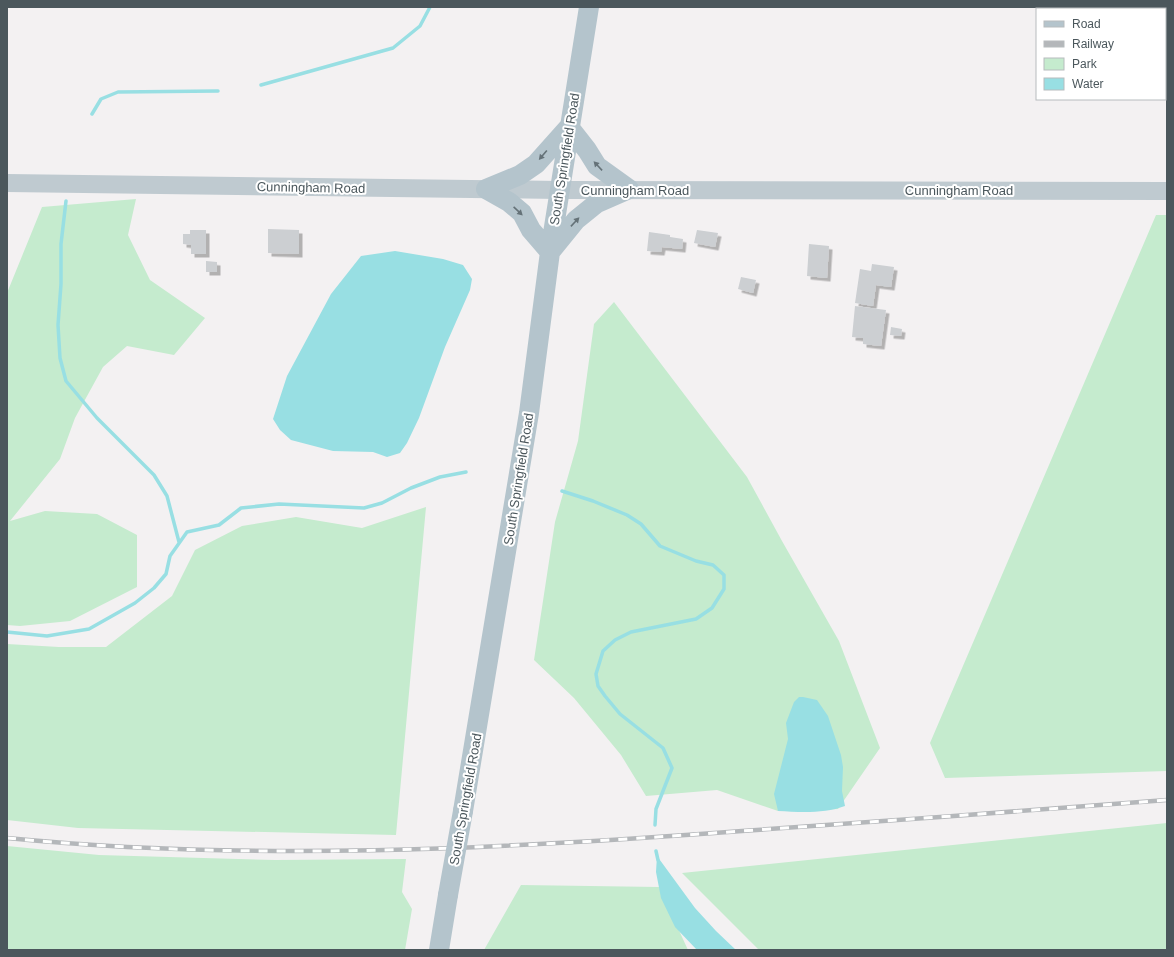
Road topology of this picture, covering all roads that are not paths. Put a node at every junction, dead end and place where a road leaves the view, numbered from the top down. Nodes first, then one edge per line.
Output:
1 (588, 7) edge
2 (569, 126) junction
3 (7, 183) edge
4 (486, 189) junction
5 (559, 190) junction
6 (629, 190) junction
7 (1167, 191) edge
8 (550, 252) junction
9 (439, 950) edge

1 - 2 main road, South Springfield Road
2 -> 4 main road
2 - 5 main road, South Springfield Road
6 -> 2 main road
3 - 4 main road, Cunningham Road
4 - 5 main road, Cunningham Road
4 -> 8 main road
5 - 6 main road, Cunningham Road
5 - 8 main road, South Springfield Road
6 - 7 main road, Cunningham Road
8 -> 6 main road
8 - 9 main road, South Springfield Road, bridge

